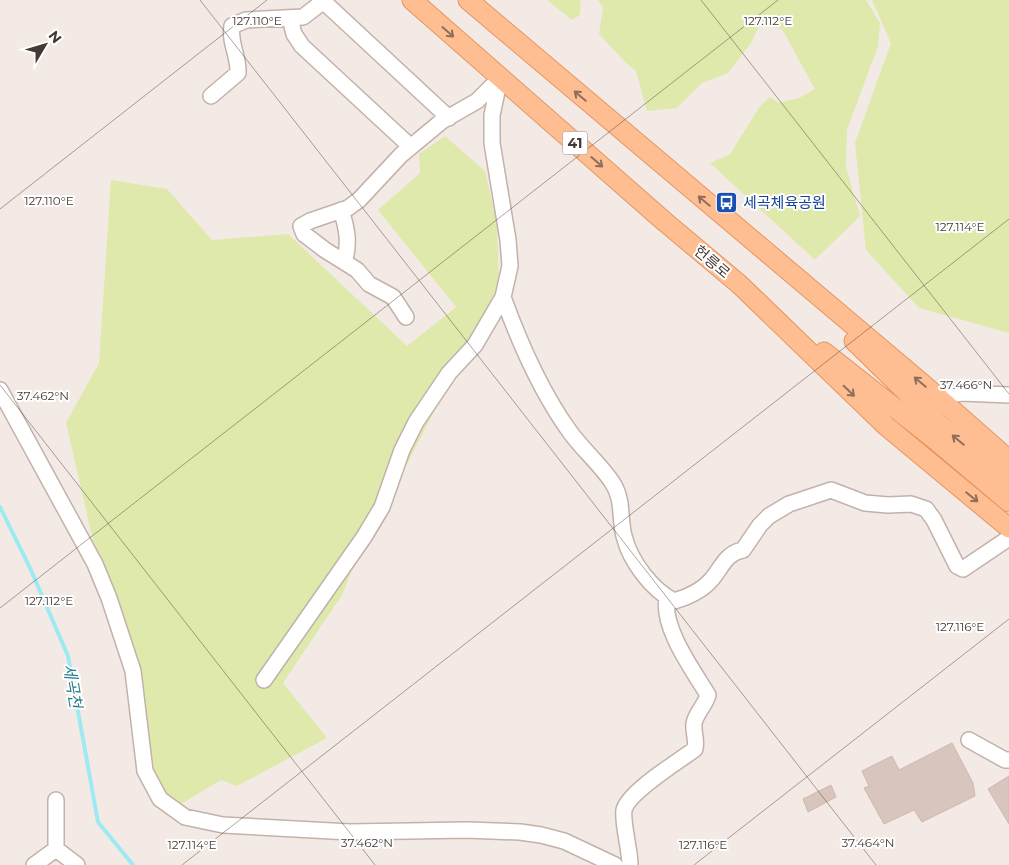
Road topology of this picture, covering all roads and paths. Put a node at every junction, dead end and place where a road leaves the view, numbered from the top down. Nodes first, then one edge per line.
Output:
1 (412, 0) edge
2 (468, 0) edge
3 (324, 1) edge
4 (290, 18) junction
5 (500, 78) junction
6 (211, 96) dead end
7 (449, 118) junction
8 (411, 147) junction
9 (341, 210) junction
10 (754, 244) junction
11 (344, 262) junction
12 (739, 284) junction
13 (503, 297) junction
14 (406, 317) dead end
15 (0, 390) edge
16 (1009, 395) edge
17 (937, 397) junction
18 (1009, 460) edge
19 (1009, 483) edge
20 (1009, 502) edge
21 (1009, 528) edge
22 (1009, 538) edge
23 (667, 597) junction
24 (264, 680) dead end
25 (969, 740) dead end
26 (1009, 760) edge
27 (56, 800) dead end
28 (56, 849) junction
29 (34, 865) edge
30 (77, 865) edge
31 (615, 865) edge
32 (630, 865) edge

1 -> 5 main road, 헌릉로 / 41
10 -> 2 main road
3 - 4 street
3 - 7 street
4 - 6 street
4 - 8 street
5 - 7 street
5 -> 12 main road, 헌릉로 / 41
5 - 13 street
7 - 8 street
8 - 9 street
9 - 11 street
9 - 11 street
17 -> 10 main road
19 -> 10 main road
11 - 14 street
12 - 20 main road
12 -> 21 main road, 헌릉로 / 41
13 - 23 street
13 - 24 street
15 - 31 street
16 - 17 street
17 - 18 main road
22 - 23 street
23 - 32 street
25 - 26 street
27 - 28 street
28 - 29 street
28 - 30 street

